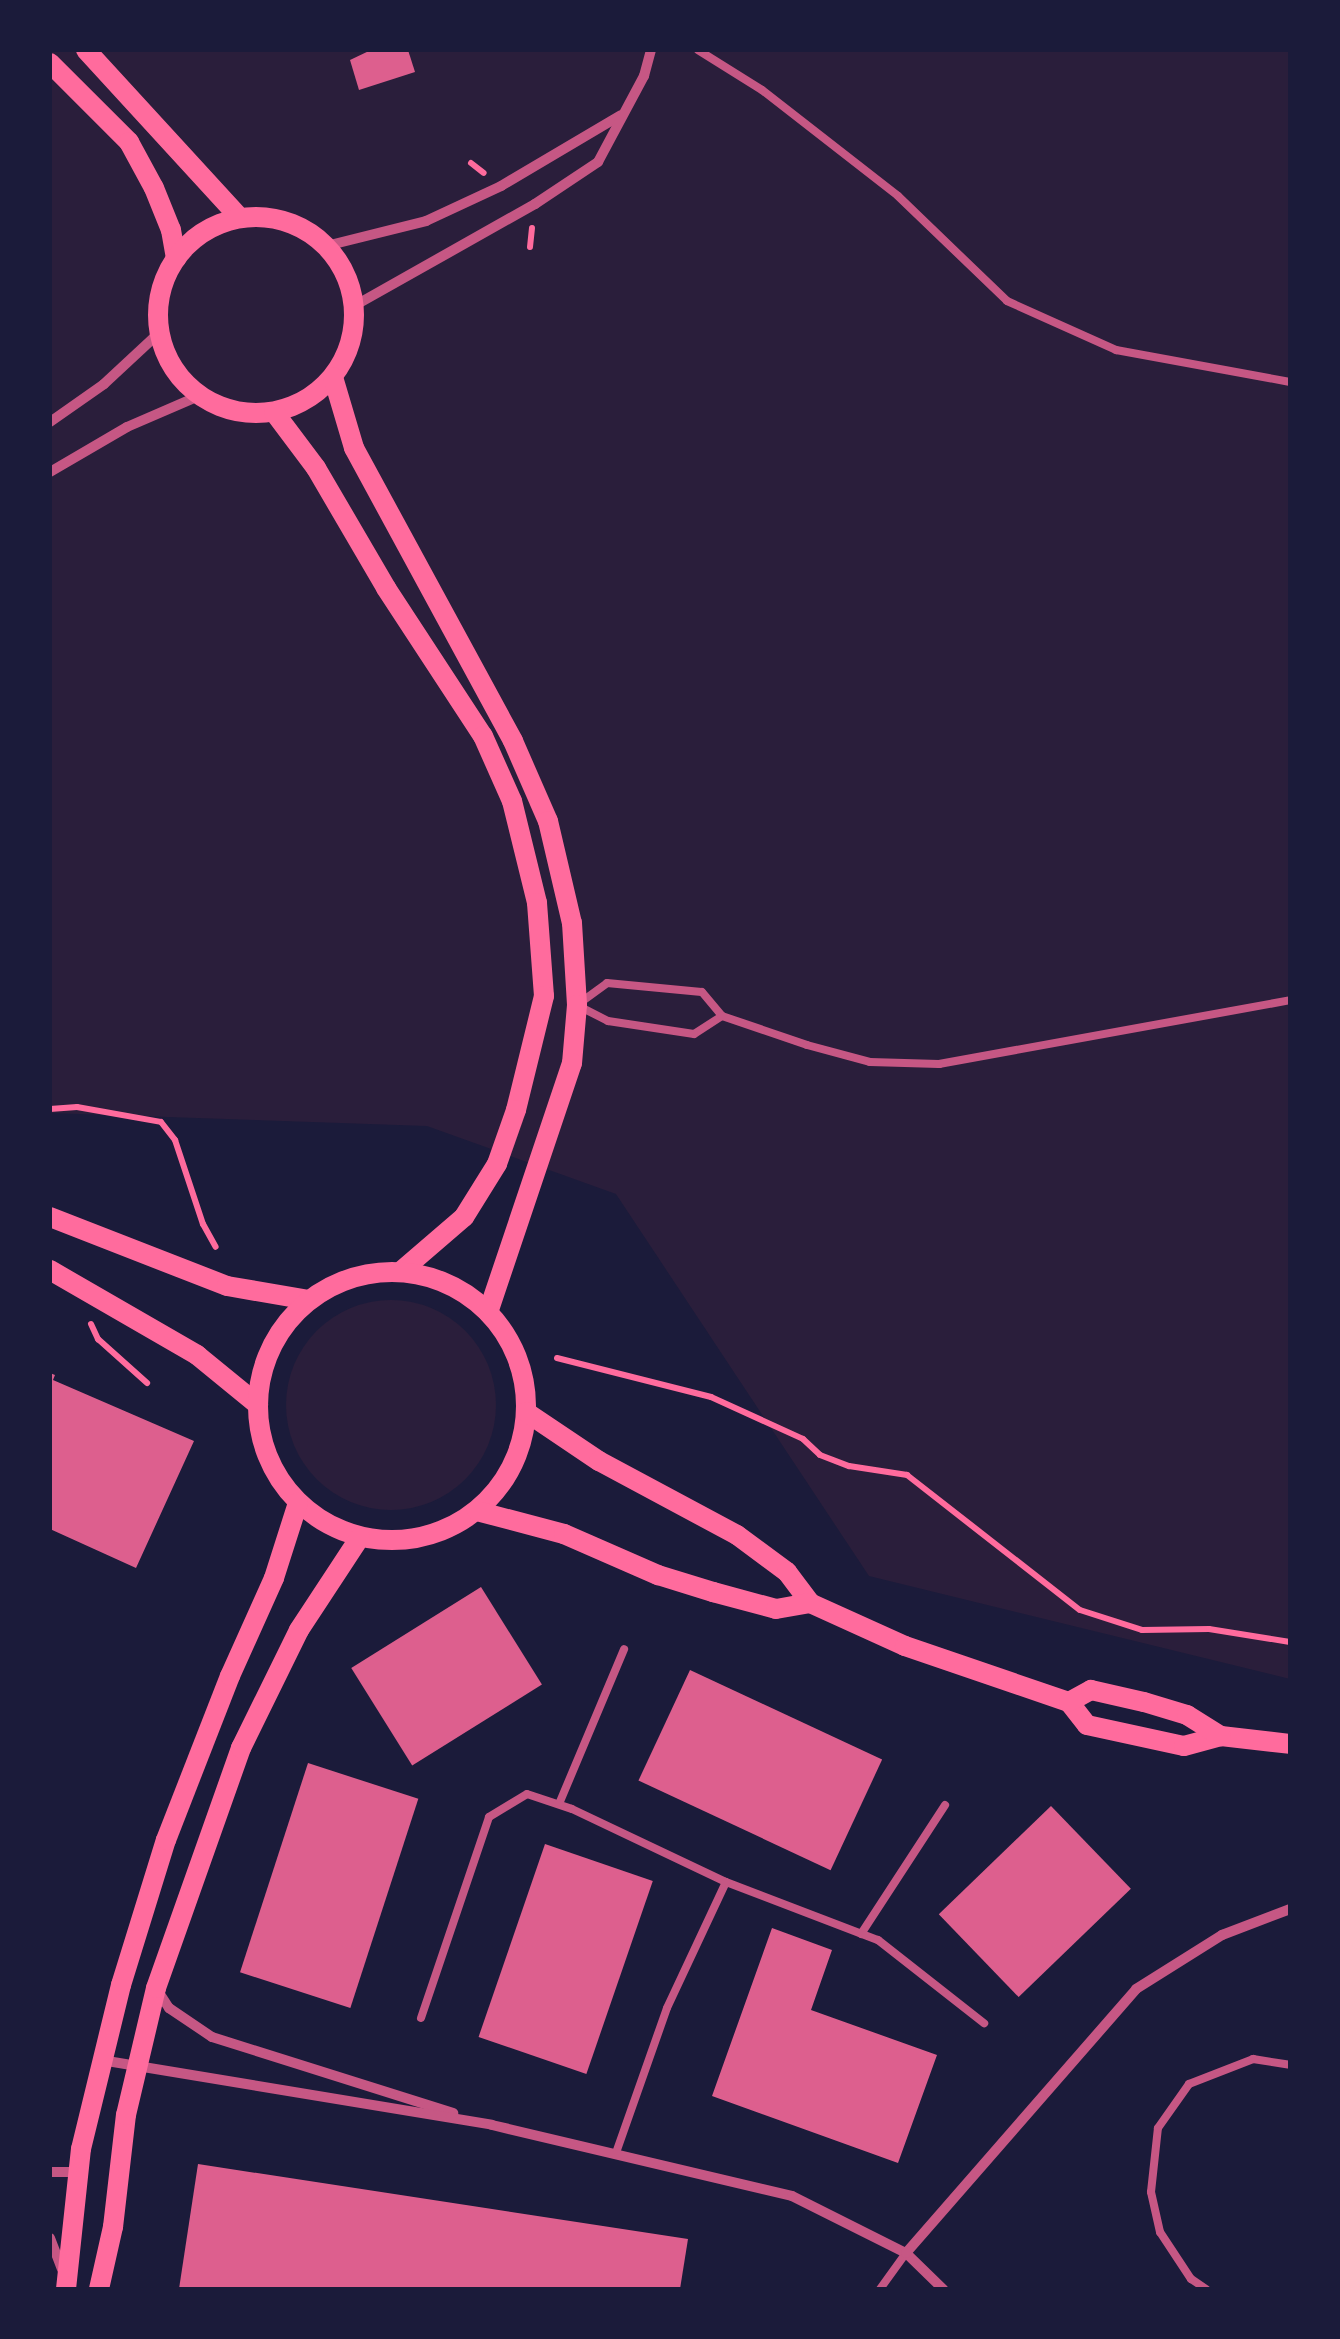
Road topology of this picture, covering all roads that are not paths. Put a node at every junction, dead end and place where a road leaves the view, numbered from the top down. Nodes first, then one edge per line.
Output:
1 (86, 50) edge
2 (651, 50) edge
3 (698, 50) edge
4 (50, 62) edge
5 (622, 115) junction
6 (240, 218) junction
7 (326, 246) junction
8 (176, 259) junction
9 (354, 306) junction
10 (160, 332) junction
11 (333, 377) junction
12 (1290, 382) edge
13 (200, 396) junction
14 (274, 412) junction
15 (50, 422) edge
16 (50, 472) edge
17 (1290, 1000) edge
18 (577, 1004) junction
19 (722, 1016) junction
20 (50, 1216) edge
21 (50, 1270) edge
22 (400, 1272) junction
23 (308, 1300) junction
24 (488, 1312) junction
25 (258, 1404) junction
26 (526, 1412) junction
27 (298, 1503) junction
28 (477, 1510) junction
29 (360, 1537) junction
30 (810, 1603) junction
31 (624, 1649) dead end
32 (1069, 1702) junction
33 (1220, 1736) junction
34 (1290, 1744) edge
35 (559, 1804) junction
36 (946, 1805) dead end
37 (726, 1882) junction
38 (1290, 1909) edge
39 (861, 1934) junction
40 (156, 1988) junction
41 (421, 2018) dead end
42 (984, 2023) dead end
43 (100, 2060) junction
44 (1290, 2065) edge
45 (138, 2067) junction
46 (492, 2125) junction
47 (616, 2153) junction
48 (50, 2172) edge
49 (78, 2172) junction
50 (50, 2238) edge
51 (906, 2253) junction
52 (66, 2284) edge
53 (99, 2289) edge
54 (880, 2289) edge
55 (943, 2289) edge
56 (1206, 2289) edge

1 - 6 main road
2 - 5 street
3 - 12 lane
4 - 8 main road
5 - 7 street
5 - 9 street
6 - 7 main road
6 - 8 main road
7 - 9 main road
8 - 10 main road
9 - 11 main road
10 - 13 main road
10 - 15 street
11 - 14 main road
11 - 18 main road
13 - 14 main road
13 - 16 street
14 - 22 main road
17 - 19 lane
18 - 19 lane
18 - 19 lane
18 - 24 main road
20 - 23 main road
21 - 25 main road
22 - 23 main road
22 - 24 main road
23 - 25 main road
24 - 26 main road
25 - 27 main road
26 - 28 main road
26 - 30 main road
27 - 29 main road
27 - 43 main road
28 - 29 main road
28 - 30 main road
29 - 40 main road
30 - 32 main road
31 - 35 lane
32 - 33 main road
32 - 33 main road
33 - 34 main road
35 - 37 lane
35 - 41 lane
36 - 39 lane
37 - 39 lane
37 - 47 lane
38 - 51 street
39 - 42 lane
40 - 45 main road
40 - 46 street
43 - 45 street
43 - 49 main road
44 - 56 lane
45 - 46 street
45 - 53 main road
46 - 47 street
47 - 51 street
48 - 49 street
49 - 52 main road
50 - 52 street
51 - 54 lane
51 - 55 street

